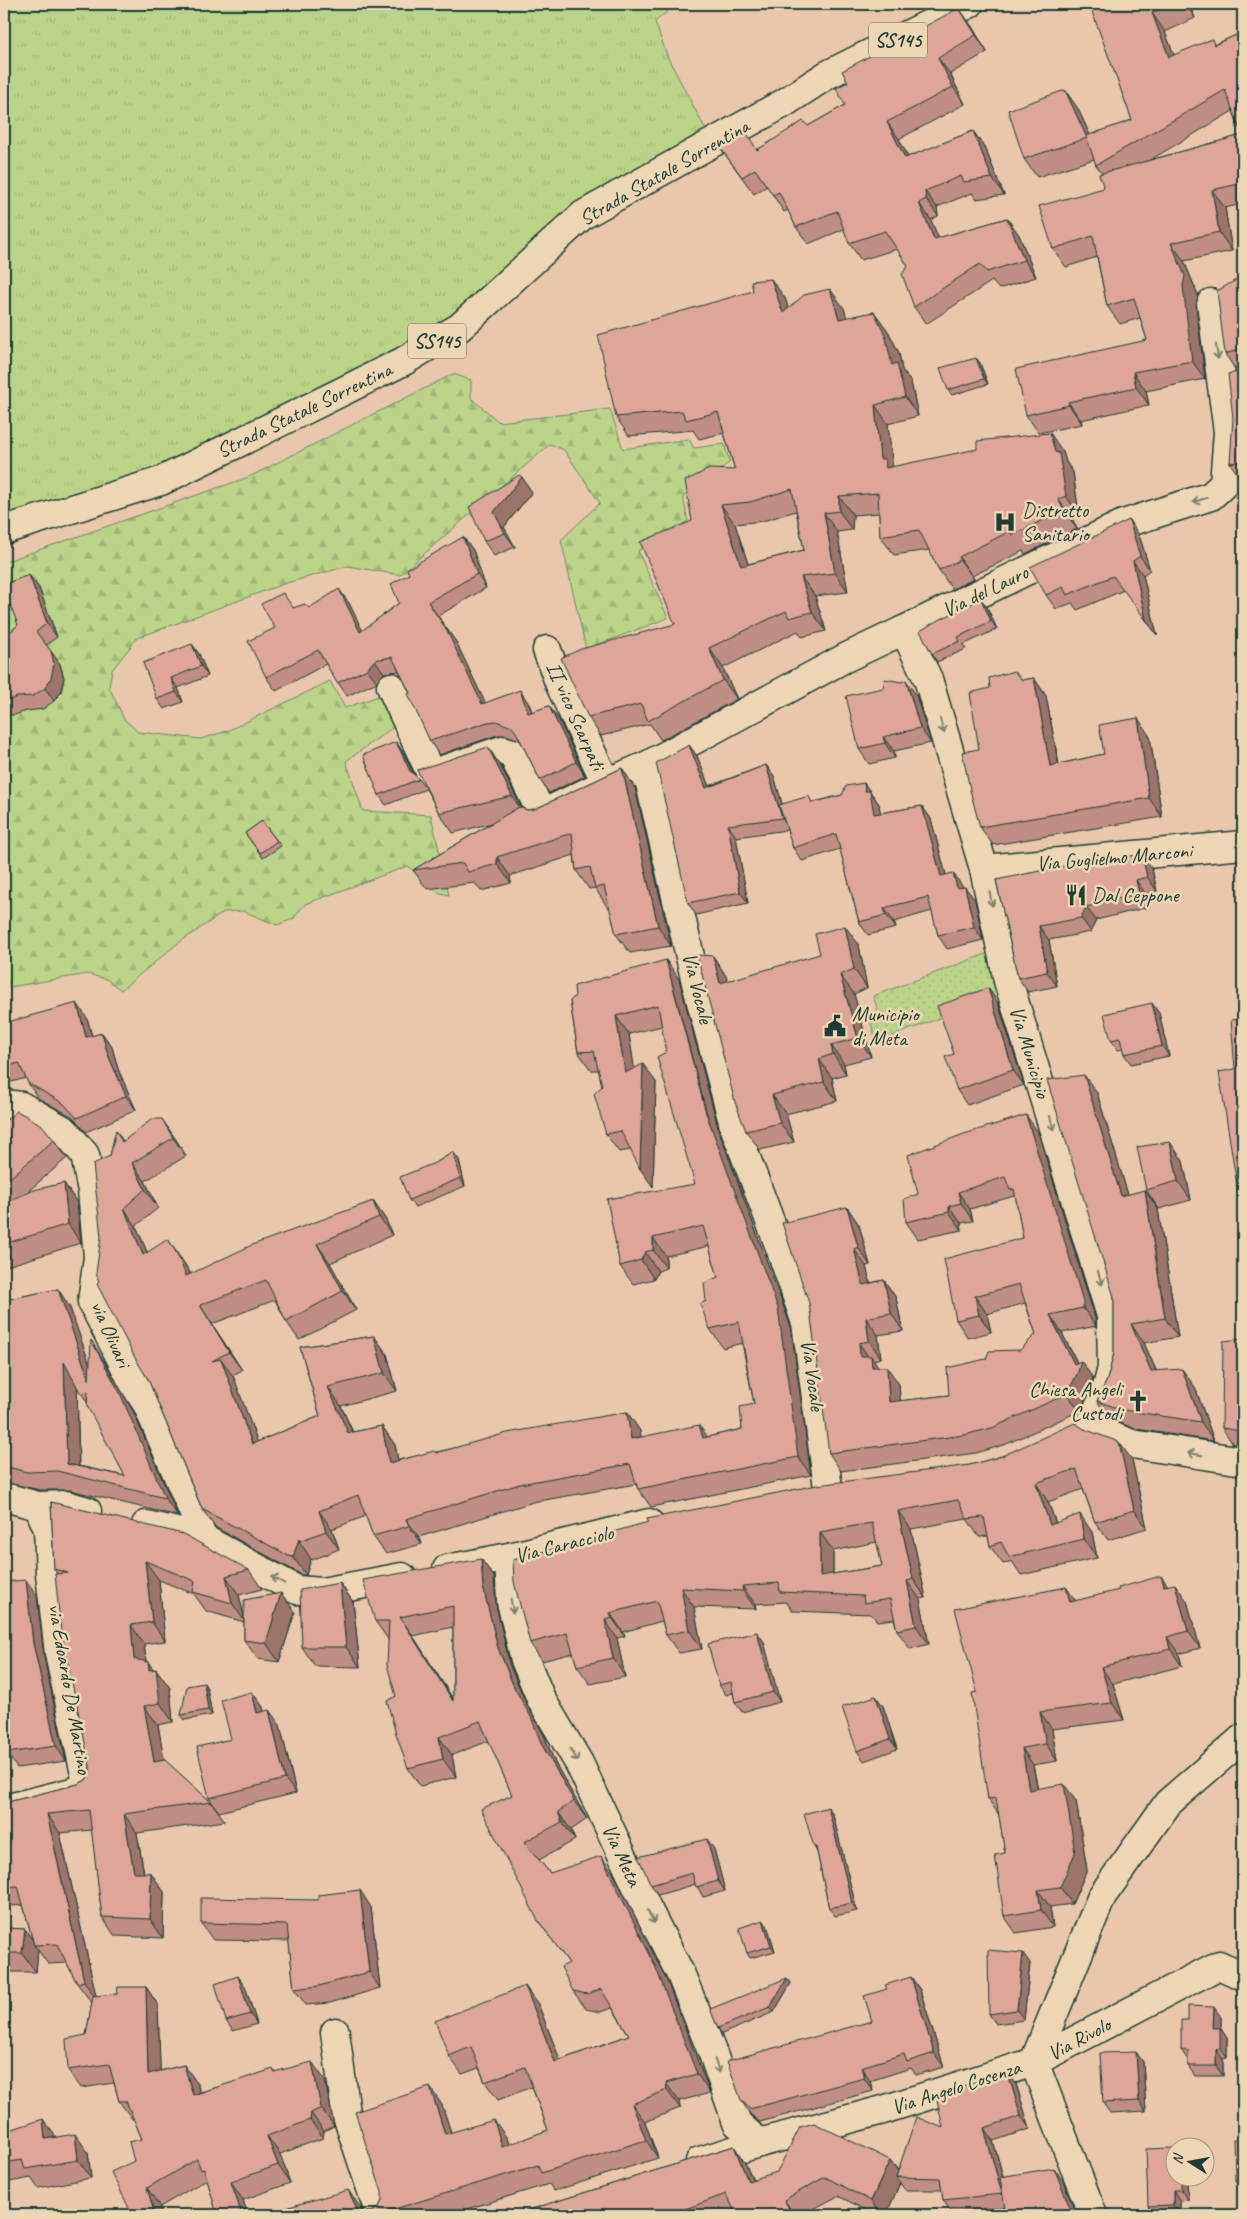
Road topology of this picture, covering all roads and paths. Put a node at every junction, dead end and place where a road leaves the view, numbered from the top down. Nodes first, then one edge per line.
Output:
1 (969, 4) edge
2 (1211, 304) dead end
3 (4, 530) edge
4 (904, 630) junction
5 (547, 650) dead end
6 (391, 687) dead end
7 (646, 766) junction
8 (606, 783) junction
9 (1243, 845) edge
10 (984, 869) junction
11 (4, 1104) edge
12 (1091, 1423) junction
13 (1067, 1434) edge
14 (1243, 1461) edge
15 (854, 1485) edge
16 (4, 1497) edge
17 (38, 1506) junction
18 (672, 1519) edge
19 (202, 1538) junction
20 (509, 1557) junction
21 (1243, 1738) edge
22 (4, 1808) edge
23 (1243, 1976) edge
24 (336, 2032) dead end
25 (1034, 2062) junction
26 (759, 2143) junction
27 (674, 2170) edge
28 (380, 2215) edge
29 (1093, 2215) edge

1 - 3 street, Strada Statale Sorrentina / SS145
2 -> 4 street, Via del Lauro
4 - 7 street
4 -> 10 street, Via Municipio
5 - 8 street, II vico Scarpati
6 - 8 street
7 - 8 street
7 - 15 street, Via Vocale
9 - 10 street, Via Guglielmo Marconi
10 -> 12 street, Via Municipio
11 - 19 street, via Olivari
12 - 13 street
14 -> 12 street
16 - 17 street, Via Caracciolo
17 - 19 street, Via Caracciolo
17 - 22 street, via Edoardo De Martino
18 - 20 street, Via Caracciolo
20 -> 19 street, Via Caracciolo
20 -> 26 street, Via Meta
21 - 25 street, Via Angelo Cosenza
23 - 25 street, Via Rivolo
24 - 28 street
25 - 26 street, Via Angelo Cosenza
25 - 29 street, Via Rivolo
26 - 27 street, Via Angelo Cosenza

